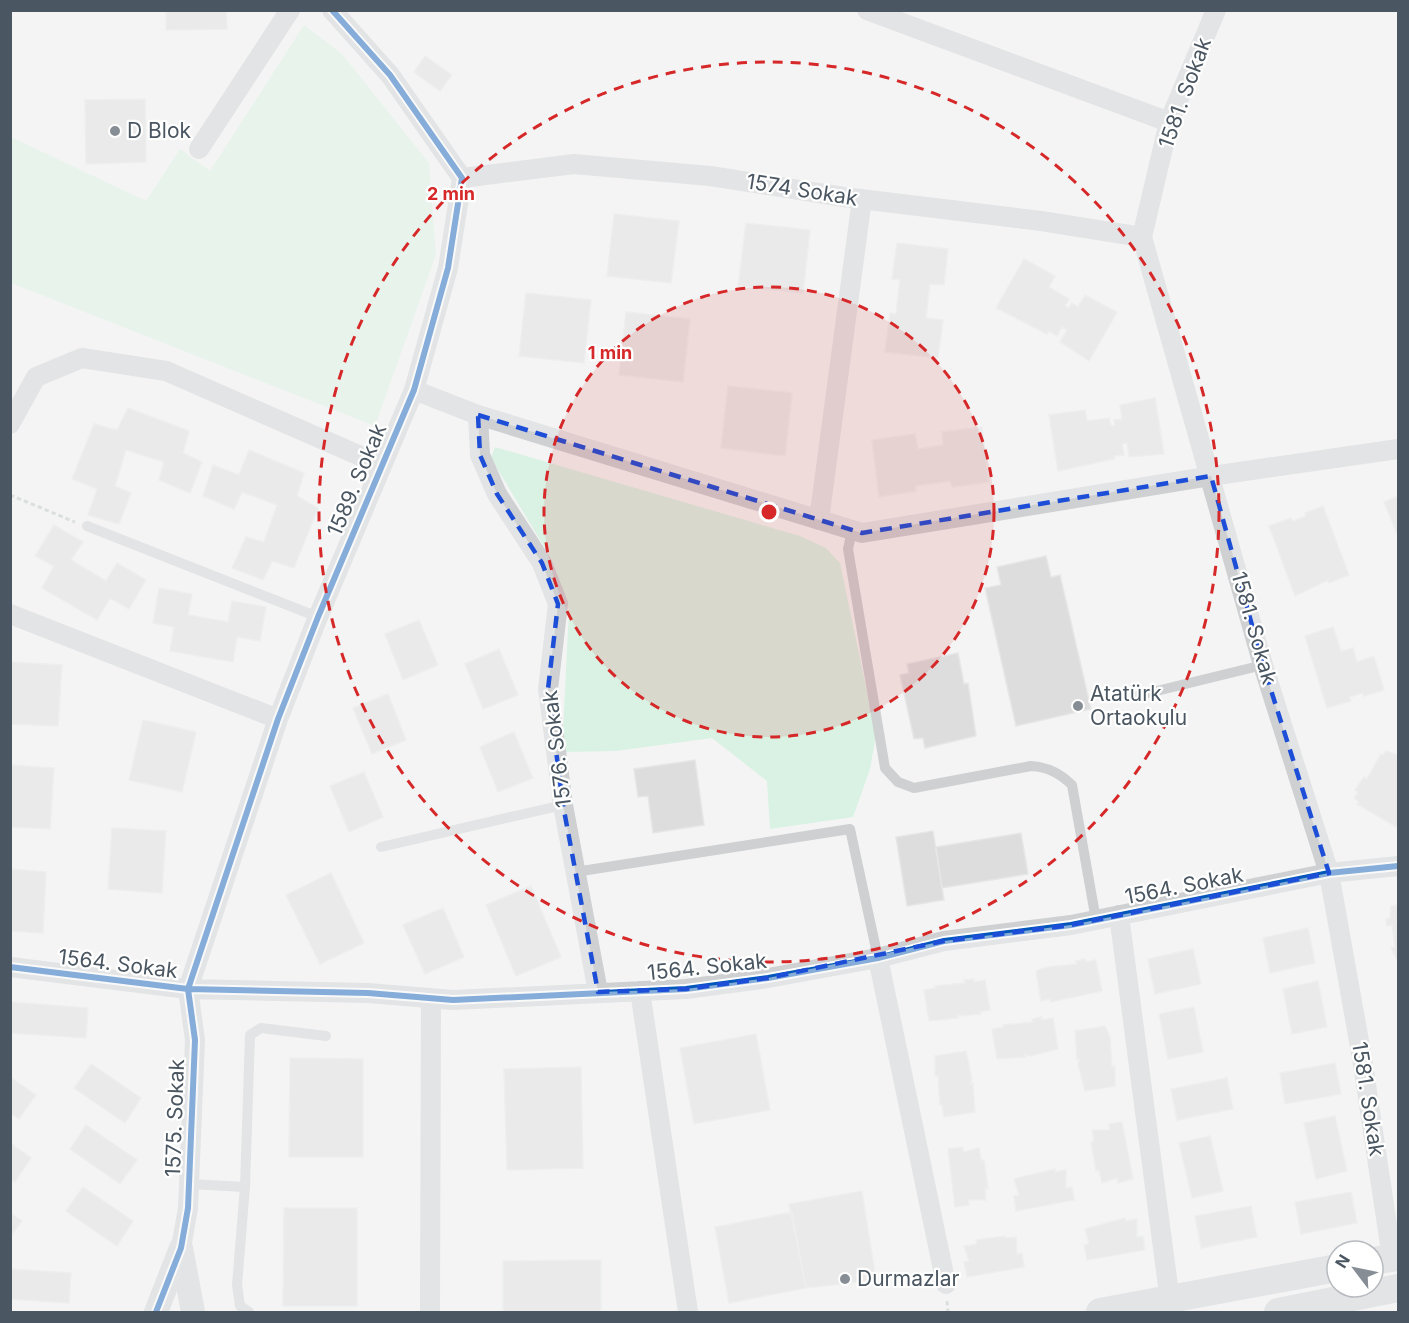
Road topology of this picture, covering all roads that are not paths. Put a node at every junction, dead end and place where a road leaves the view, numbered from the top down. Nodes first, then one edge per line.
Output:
1 (290, 10) edge
2 (332, 10) edge
3 (867, 10) edge
4 (1216, 10) edge
5 (1169, 122) junction
6 (199, 149) dead end
7 (462, 178) junction
8 (862, 199) junction
9 (1142, 237) junction
10 (414, 390) junction
11 (478, 415) junction
12 (10, 424) edge
13 (1398, 449) edge
14 (381, 465) junction
15 (1211, 476) junction
16 (819, 520) junction
17 (87, 526) road end
18 (852, 530) junction
19 (10, 614) edge
20 (318, 617) junction
21 (1263, 665) junction
22 (1132, 697) dead end
23 (278, 719) junction
24 (563, 805) junction
25 (381, 848) dead end
26 (1398, 866) edge
27 (575, 872) junction
28 (1329, 873) junction
29 (1119, 915) junction
30 (1096, 920) junction
31 (878, 958) junction
32 (10, 967) edge
33 (188, 989) junction
34 (640, 991) junction
35 (598, 992) junction
36 (431, 998) junction
37 (326, 1036) dead end
38 (189, 1184) junction
39 (244, 1187) junction
40 (182, 1248) junction
41 (1388, 1259) edge
42 (1325, 1270) edge
43 (946, 1284) dead end
44 (1398, 1288) edge
45 (1170, 1301) junction
46 (156, 1312) edge
47 (192, 1312) edge
48 (249, 1312) edge
49 (430, 1312) edge
50 (688, 1312) edge
51 (1100, 1312) edge
52 (1278, 1312) edge

1 - 6 street
2 - 7 street
3 - 5 street
4 - 5 street, 1581. Sokak
5 - 9 street, 1581. Sokak
7 - 8 street, 1574 Sokak
7 - 10 street, 1589. Sokak
8 - 9 street, 1574 Sokak
8 - 16 street
9 - 15 street, 1581. Sokak
10 - 11 street
10 - 14 street, 1589. Sokak
11 - 16 street
11 - 24 street, 1576. Sokak
12 - 14 street
13 - 15 street
14 - 20 street, 1589. Sokak
15 - 18 street
15 - 21 street, 1581. Sokak
16 - 18 street
17 - 20 lane
18 - 30 lane
19 - 23 street
20 - 23 street, 1589. Sokak
21 - 22 lane
21 - 28 street, 1581. Sokak
23 - 33 street, 1589. Sokak
24 - 25 lane
24 - 27 street, 1576. Sokak
26 - 28 street, 1564. Sokak
27 - 31 lane
27 - 35 street, 1576. Sokak
28 - 29 street, 1564. Sokak
28 - 41 street, 1581. Sokak
29 - 30 street, 1564. Sokak
29 - 45 street
30 - 31 street, 1564. Sokak
31 - 34 street, 1564. Sokak
31 - 43 street
32 - 33 street, 1564. Sokak
33 - 36 street, 1564. Sokak
33 - 38 street, 1575. Sokak
34 - 35 street, 1564. Sokak
34 - 50 street
35 - 36 street, 1564. Sokak
36 - 49 street
37 - 39 lane
38 - 39 lane
38 - 40 street, 1575. Sokak
39 - 48 lane
40 - 46 street
40 - 47 street
42 - 45 main road
44 - 52 main road
45 - 51 main road

